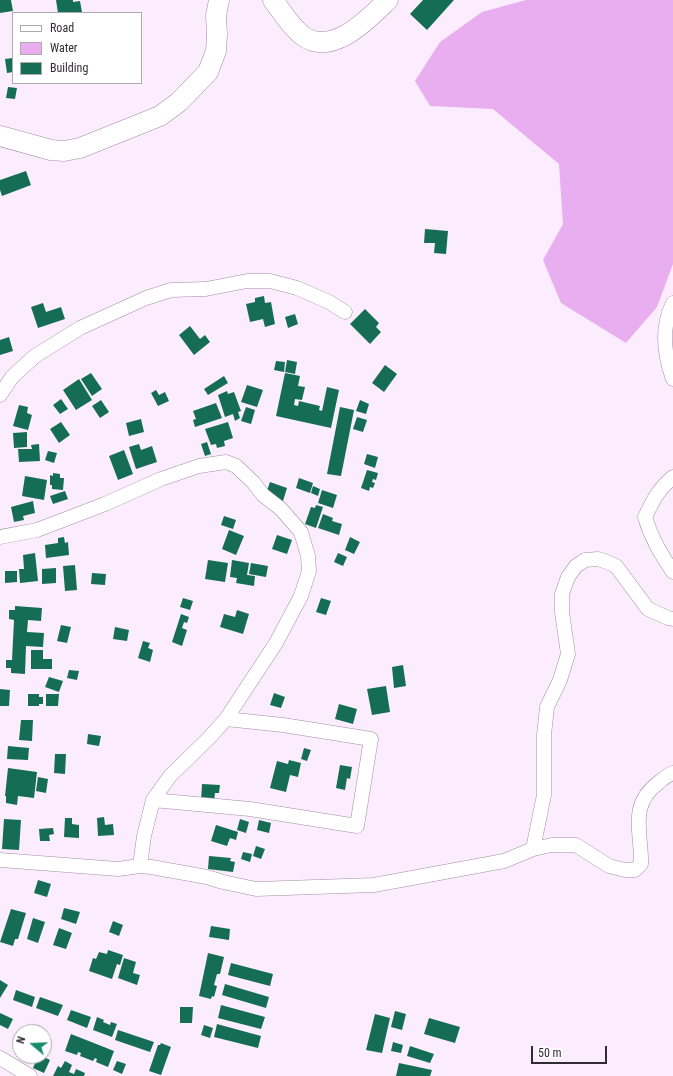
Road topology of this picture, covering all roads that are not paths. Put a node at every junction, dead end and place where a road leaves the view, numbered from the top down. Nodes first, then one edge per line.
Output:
1 (219, 0) edge
2 (273, 0) edge
3 (388, 0) edge
4 (0, 136) edge
5 (673, 303) edge
6 (345, 312) dead end
7 (673, 379) edge
8 (0, 395) edge
9 (673, 477) edge
10 (0, 537) edge
11 (673, 572) edge
12 (673, 618) edge
13 (226, 719) junction
14 (673, 773) edge
15 (154, 800) junction
16 (532, 849) junction
17 (0, 860) edge
18 (140, 866) junction
19 (0, 1058) edge
20 (30, 1076) edge

1 - 4 highway
2 - 3 highway
5 - 7 street
6 - 8 street
9 - 11 street
10 - 13 street
12 - 16 street
13 - 15 street
13 - 15 street
14 - 16 street
15 - 18 street
16 - 18 street
17 - 18 street
19 - 20 street

